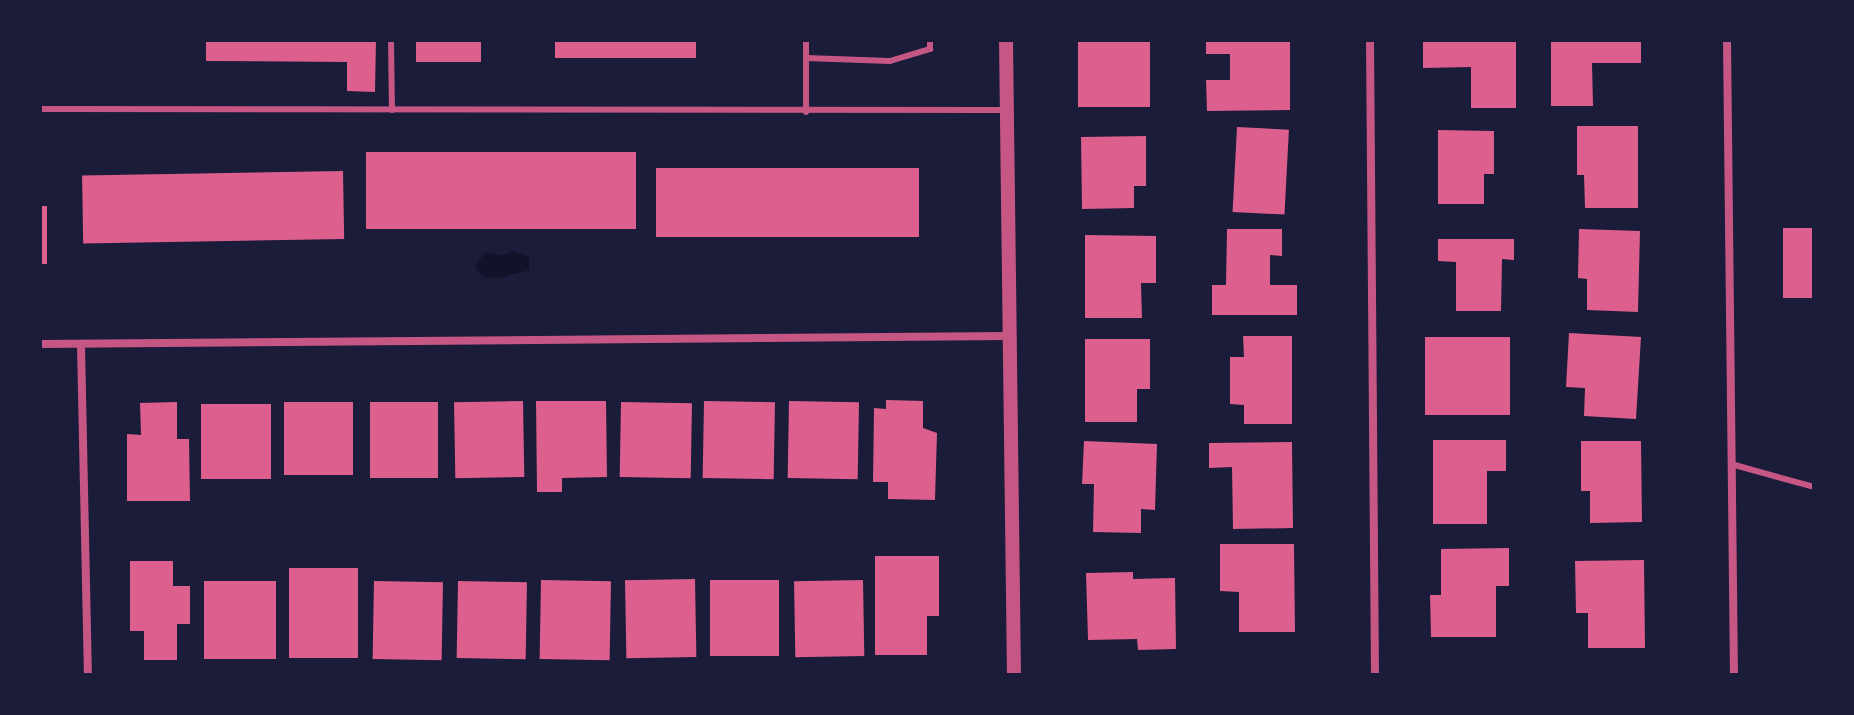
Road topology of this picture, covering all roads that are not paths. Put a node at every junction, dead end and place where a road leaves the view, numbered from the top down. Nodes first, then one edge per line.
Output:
1 (391, 40) edge
2 (806, 40) edge
3 (930, 40) edge
4 (1006, 40) edge
5 (1370, 40) edge
6 (1727, 40) edge
7 (806, 58) junction
8 (40, 109) edge
9 (392, 110) junction
10 (1005, 110) junction
11 (806, 112) junction
12 (1008, 336) junction
13 (40, 344) edge
14 (81, 345) junction
15 (1731, 464) junction
16 (1814, 487) edge
17 (88, 675) edge
18 (1014, 675) edge
19 (1375, 675) edge
20 (1734, 675) edge

1 - 9 lane
2 - 7 lane
3 - 7 lane
4 - 10 street
5 - 19 street
6 - 15 street
7 - 11 lane
8 - 9 lane
9 - 11 lane
10 - 11 lane
10 - 12 street
12 - 14 street
12 - 18 street
13 - 14 street
14 - 17 street
15 - 16 lane
15 - 20 street

